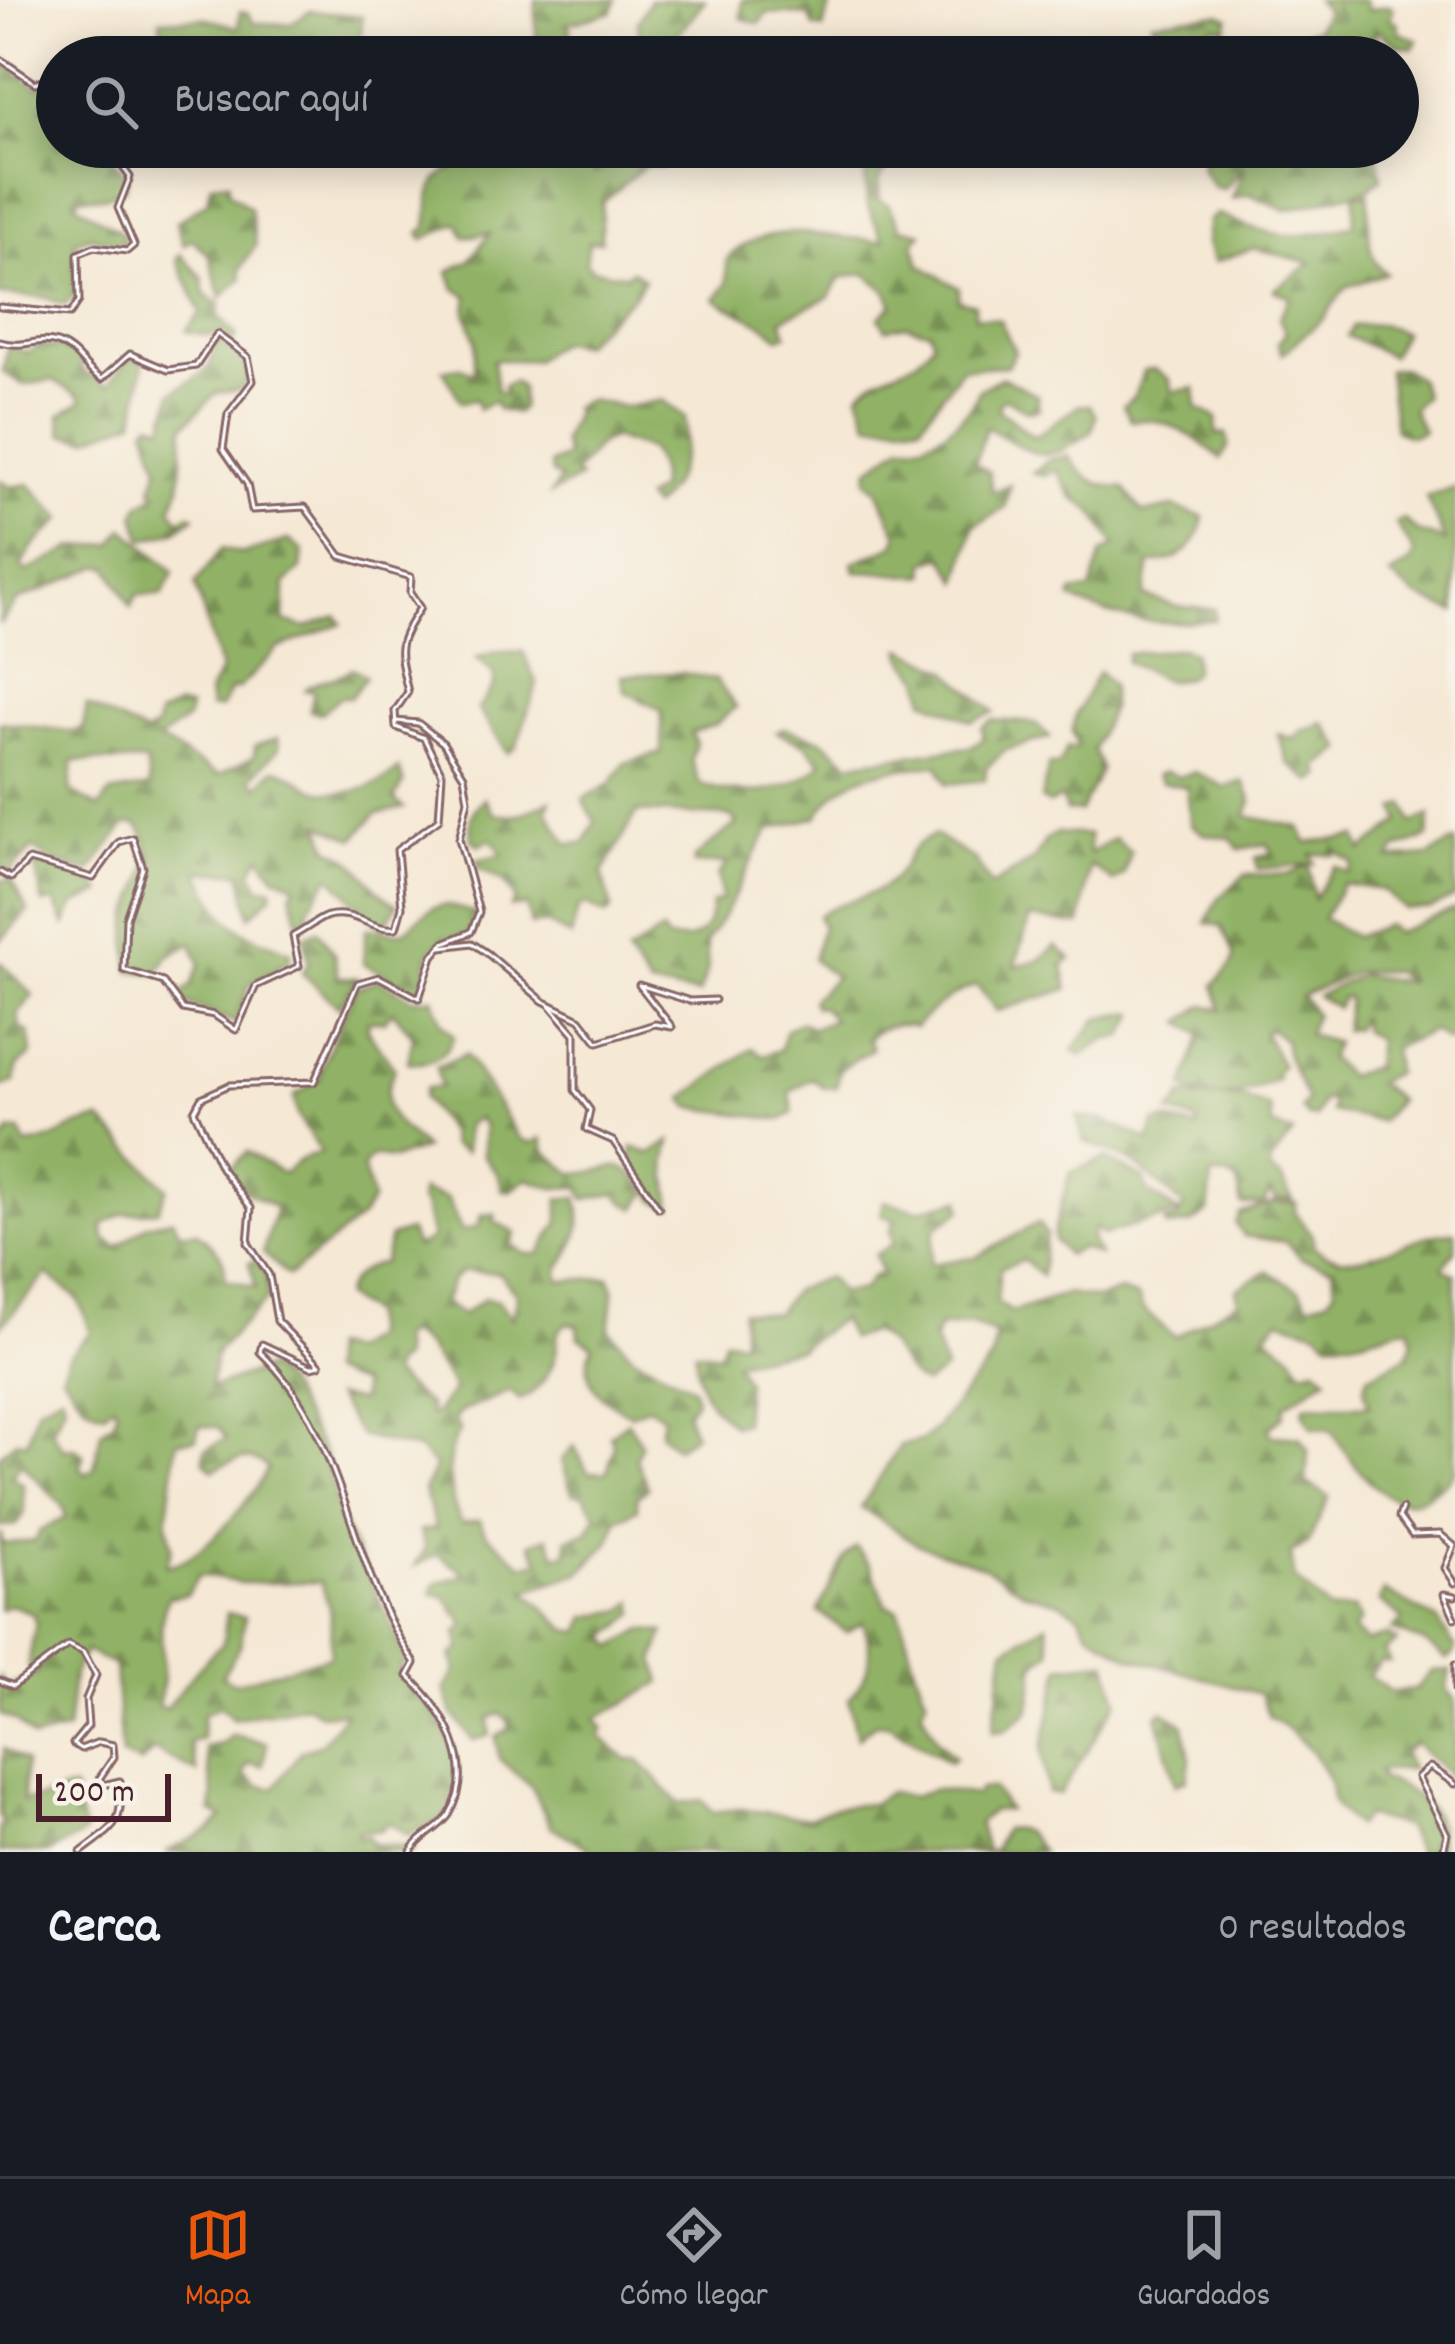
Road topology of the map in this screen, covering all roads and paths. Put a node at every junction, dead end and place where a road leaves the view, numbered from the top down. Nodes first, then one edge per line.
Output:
1 (0, 58) edge
2 (36, 83) edge
3 (123, 168) edge
4 (0, 307) edge
5 (0, 342) edge
6 (395, 720) junction
7 (0, 872) edge
8 (440, 947) junction
9 (716, 1000) dead end
10 (543, 1001) junction
11 (659, 1208) dead end
12 (1402, 1509) dead end
13 (1455, 1583) edge
14 (1455, 1596) edge
15 (1455, 1618) edge
16 (1455, 1665) edge
17 (0, 1682) edge
18 (1455, 1690) edge
19 (1455, 1784) edge
20 (81, 1852) edge
21 (411, 1852) edge
22 (1443, 1852) edge

1 - 2 street
3 - 4 street
5 - 6 street
6 - 7 street
6 - 8 street
8 - 10 street
8 - 21 street
9 - 10 street
10 - 11 street
12 - 13 street
14 - 15 street
16 - 18 street
17 - 20 street
19 - 22 street

